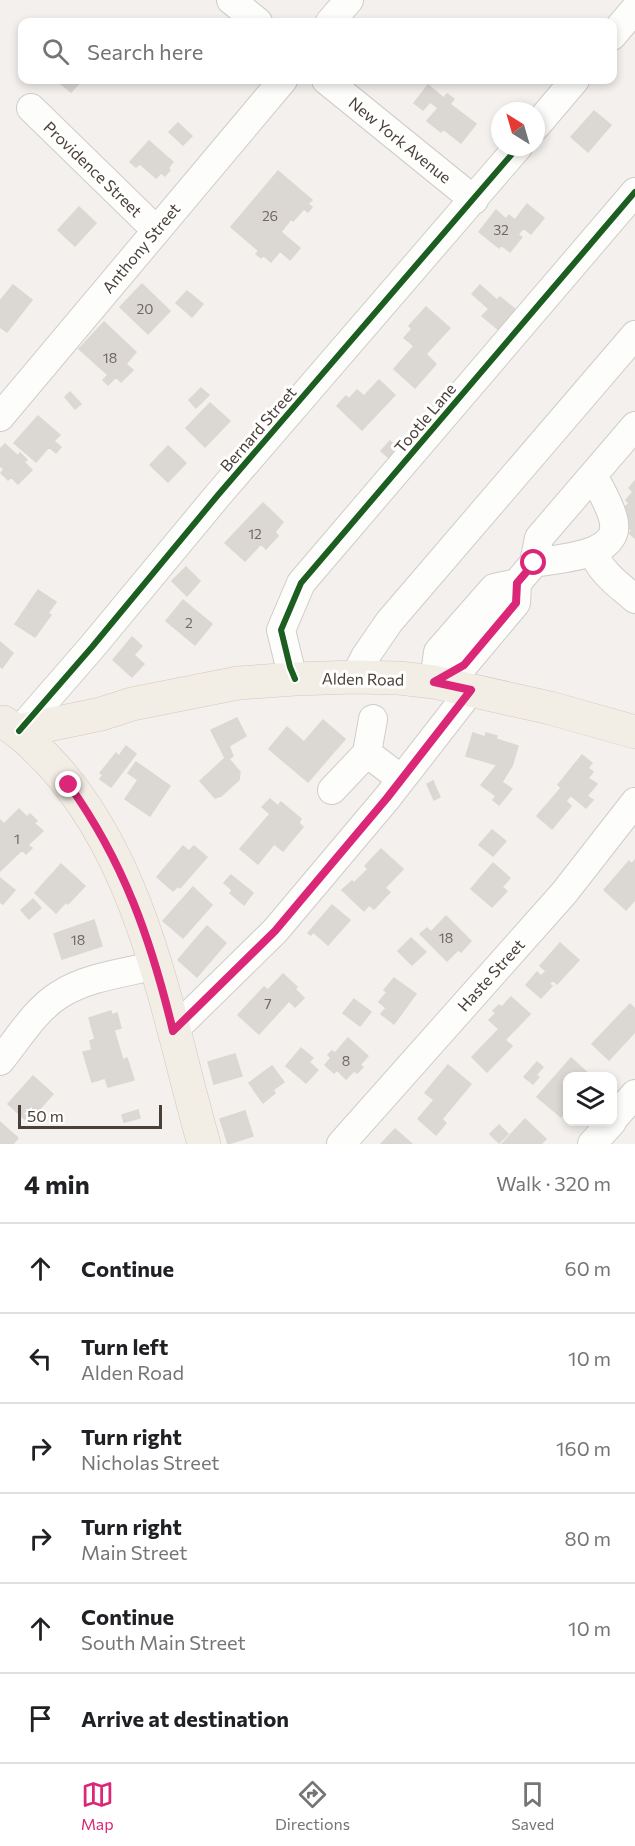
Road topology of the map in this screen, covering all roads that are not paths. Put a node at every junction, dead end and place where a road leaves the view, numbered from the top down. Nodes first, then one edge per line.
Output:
1 (231, 0) edge
2 (349, 0) edge
3 (635, 9) edge
4 (253, 18) edge
5 (333, 18) edge
6 (617, 30) edge
7 (280, 84) edge
8 (331, 84) edge
9 (572, 84) edge
10 (31, 108) dead end
11 (545, 115) edge
12 (511, 156) edge
13 (635, 192) edge
14 (474, 200) junction
15 (156, 230) junction
16 (635, 335) edge
17 (0, 417) edge
18 (635, 426) edge
19 (593, 475) junction
20 (593, 552) junction
21 (525, 573) junction
22 (635, 599) edge
23 (355, 677) junction
24 (295, 679) junction
25 (434, 682) junction
26 (471, 690) junction
27 (373, 719) dead end
28 (10, 725) edge
29 (635, 732) edge
30 (367, 753) junction
31 (401, 779) junction
32 (332, 790) dead end
33 (635, 802) edge
34 (157, 965) junction
35 (173, 1031) junction
36 (0, 1061) edge
37 (635, 1094) edge
38 (617, 1115) edge
39 (608, 1126) edge
40 (204, 1144) edge
41 (342, 1144) edge
42 (592, 1144) edge

1 - 4 street
2 - 5 street
3 - 6 street
7 - 15 street, Anthony Street
8 - 14 street, New York Avenue
9 - 11 street
10 - 15 street, Providence Street
12 - 14 street, Bernard Street
13 - 24 street, Tootle Lane
14 - 28 street, Bernard Street
15 - 17 street, Anthony Street
16 - 23 street
18 - 19 street
19 - 20 street
19 - 21 street
20 - 21 street
20 - 22 street
21 - 25 street
23 - 24 main road, Alden Road
23 - 25 main road, Alden Road
24 - 28 main road, Alden Road
25 - 26 main road, Alden Road
26 - 29 main road, Alden Road
26 - 31 street
27 - 30 street
28 - 34 main road
30 - 31 street
30 - 32 street
31 - 35 street
33 - 41 street, Haste Street
34 - 35 main road
34 - 36 street
35 - 40 main road
37 - 38 street
39 - 42 street

